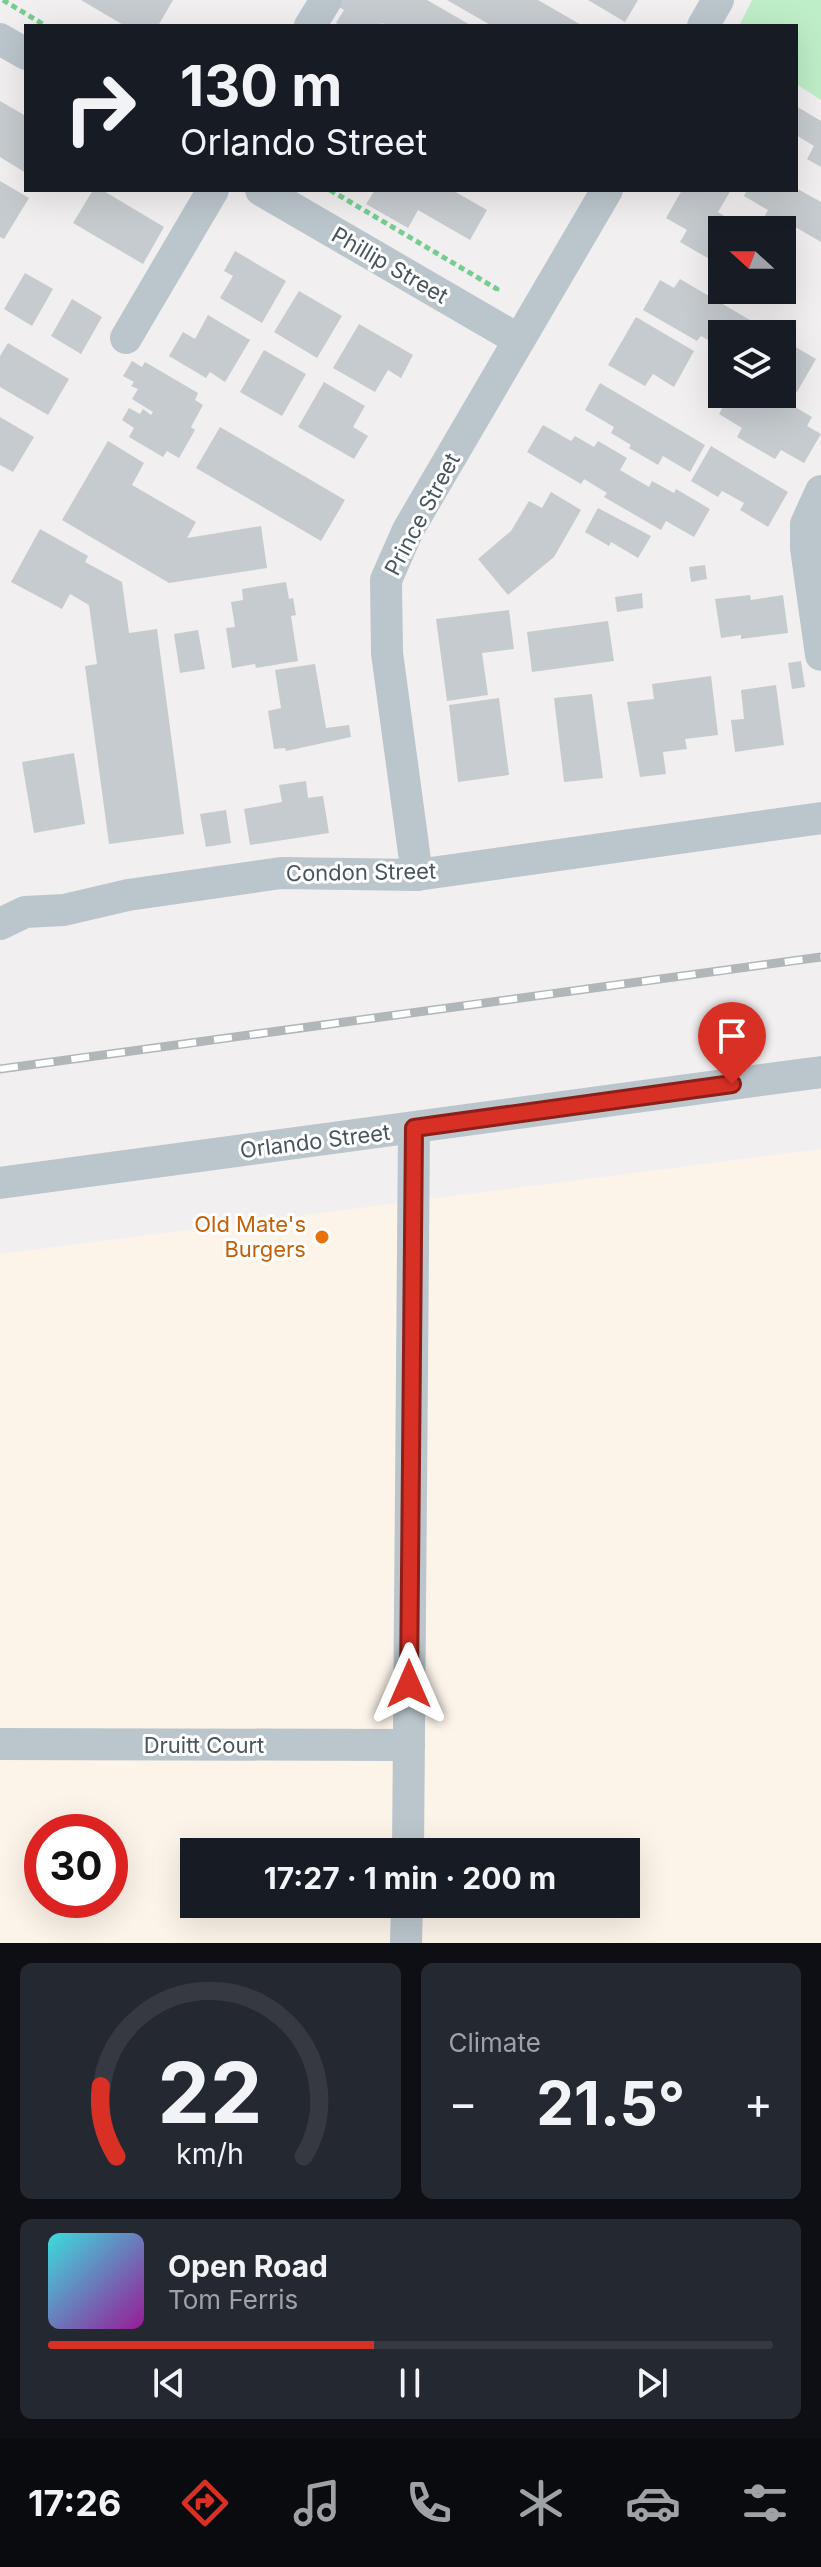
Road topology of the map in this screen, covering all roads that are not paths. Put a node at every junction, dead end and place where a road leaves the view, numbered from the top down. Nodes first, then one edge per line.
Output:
1 (326, 0) edge
2 (718, 0) edge
3 (311, 24) edge
4 (704, 24) edge
5 (0, 39) edge
6 (24, 53) edge
7 (212, 192) edge
8 (264, 192) edge
9 (606, 192) edge
10 (126, 338) dead end
11 (519, 340) junction
12 (821, 491) edge
13 (821, 655) edge
14 (821, 818) edge
15 (417, 875) junction
16 (0, 924) edge
17 (821, 1072) edge
18 (414, 1128) junction
19 (0, 1183) edge
20 (0, 1744) edge
21 (409, 1745) junction
22 (408, 1838) edge
23 (407, 1918) edge
24 (406, 1943) edge

1 - 3 street
2 - 4 street
5 - 6 street
7 - 10 street
8 - 11 street, Phillip Street
9 - 11 street, Prince Street
11 - 15 street, Prince Street
12 - 13 street
14 - 15 street, Condon Street
15 - 16 street, Condon Street
17 - 18 street, Orlando Street
18 - 19 street, Orlando Street
18 - 21 street
20 - 21 street, Druitt Court
21 - 22 street
23 - 24 street

